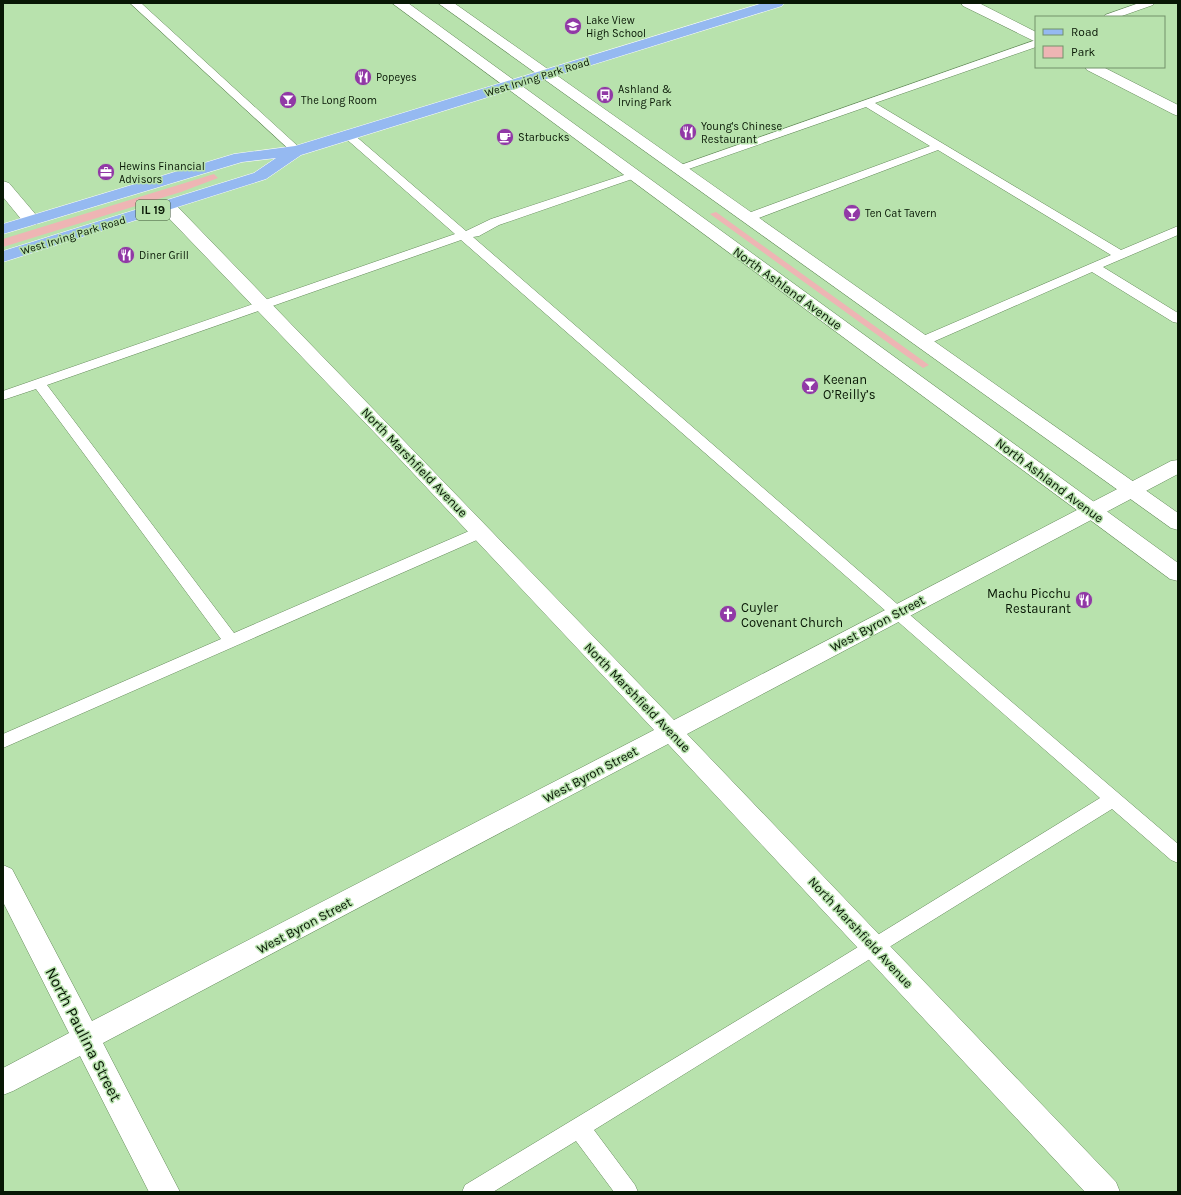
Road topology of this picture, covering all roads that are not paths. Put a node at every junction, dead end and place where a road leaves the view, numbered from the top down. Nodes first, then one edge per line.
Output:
1 (135, 3) edge
2 (399, 3) edge
3 (445, 3) edge
4 (777, 3) edge
5 (968, 3) edge
6 (1149, 3) edge
7 (1112, 16) edge
8 (1035, 37) edge
9 (1035, 43) edge
10 (1094, 68) edge
11 (544, 74) junction
12 (510, 85) junction
13 (867, 103) junction
14 (1178, 111) edge
15 (348, 135) junction
16 (939, 146) junction
17 (298, 150) junction
18 (679, 169) junction
19 (634, 175) junction
20 (3, 186) edge
21 (167, 206) junction
22 (747, 218) junction
23 (31, 220) junction
24 (3, 229) edge
25 (1178, 230) edge
26 (462, 236) junction
27 (1120, 255) junction
28 (3, 257) edge
29 (1093, 267) junction
30 (264, 305) junction
31 (1178, 319) edge
32 (921, 342) junction
33 (39, 384) junction
34 (3, 396) edge
35 (1178, 466) edge
36 (1132, 490) junction
37 (1091, 511) junction
38 (1178, 523) edge
39 (481, 532) junction
40 (1178, 574) edge
41 (897, 613) junction
42 (231, 641) junction
43 (671, 731) junction
44 (3, 741) edge
45 (1112, 799) junction
46 (1178, 855) edge
47 (3, 876) edge
48 (875, 947) junction
49 (86, 1039) junction
50 (3, 1082) edge
51 (579, 1127) junction
52 (165, 1192) edge
53 (473, 1192) edge
54 (627, 1192) edge
55 (1105, 1192) edge

1 - 17 lane
2 - 12 street, North Ashland Avenue
3 - 11 street
4 - 11 main road, West Irving Park Road / IL 19
5 - 8 street
6 - 7 lane
9 - 13 lane
10 - 14 street
11 - 12 main road, West Irving Park Road / IL 19
11 - 18 street
12 - 15 main road, West Irving Park Road / IL 19
12 - 19 street, North Ashland Avenue
13 - 16 lane
13 - 18 lane
15 - 17 main road, West Irving Park Road / IL 19
15 - 26 lane
16 - 22 lane
16 - 27 lane
17 - 21 main road, West Irving Park Road / IL 19
17 - 23 main road, West Irving Park Road / IL 19
18 - 22 street
19 - 26 lane
19 - 37 street, North Ashland Avenue
20 - 23 street
21 - 28 main road, West Irving Park Road / IL 19
21 - 30 street, North Marshfield Avenue
22 - 32 street
23 - 24 main road, West Irving Park Road / IL 19
25 - 27 lane
26 - 30 lane
26 - 41 lane
27 - 29 lane
29 - 31 lane
29 - 32 lane
30 - 33 lane
30 - 39 street, North Marshfield Avenue
32 - 36 street
33 - 34 lane
33 - 42 lane
35 - 36 street, West Byron Street
36 - 37 street, West Byron Street
36 - 38 street
37 - 40 street, North Ashland Avenue
37 - 41 street, West Byron Street
39 - 42 lane
39 - 43 street, North Marshfield Avenue
41 - 43 street, West Byron Street
41 - 45 lane
42 - 44 lane
43 - 48 street, North Marshfield Avenue
43 - 49 street, West Byron Street
45 - 46 lane
45 - 48 lane
47 - 49 street, North Paulina Street
48 - 51 lane
48 - 55 street, North Marshfield Avenue
49 - 50 street, West Byron Street
49 - 52 street, North Paulina Street
51 - 53 lane
51 - 54 lane

